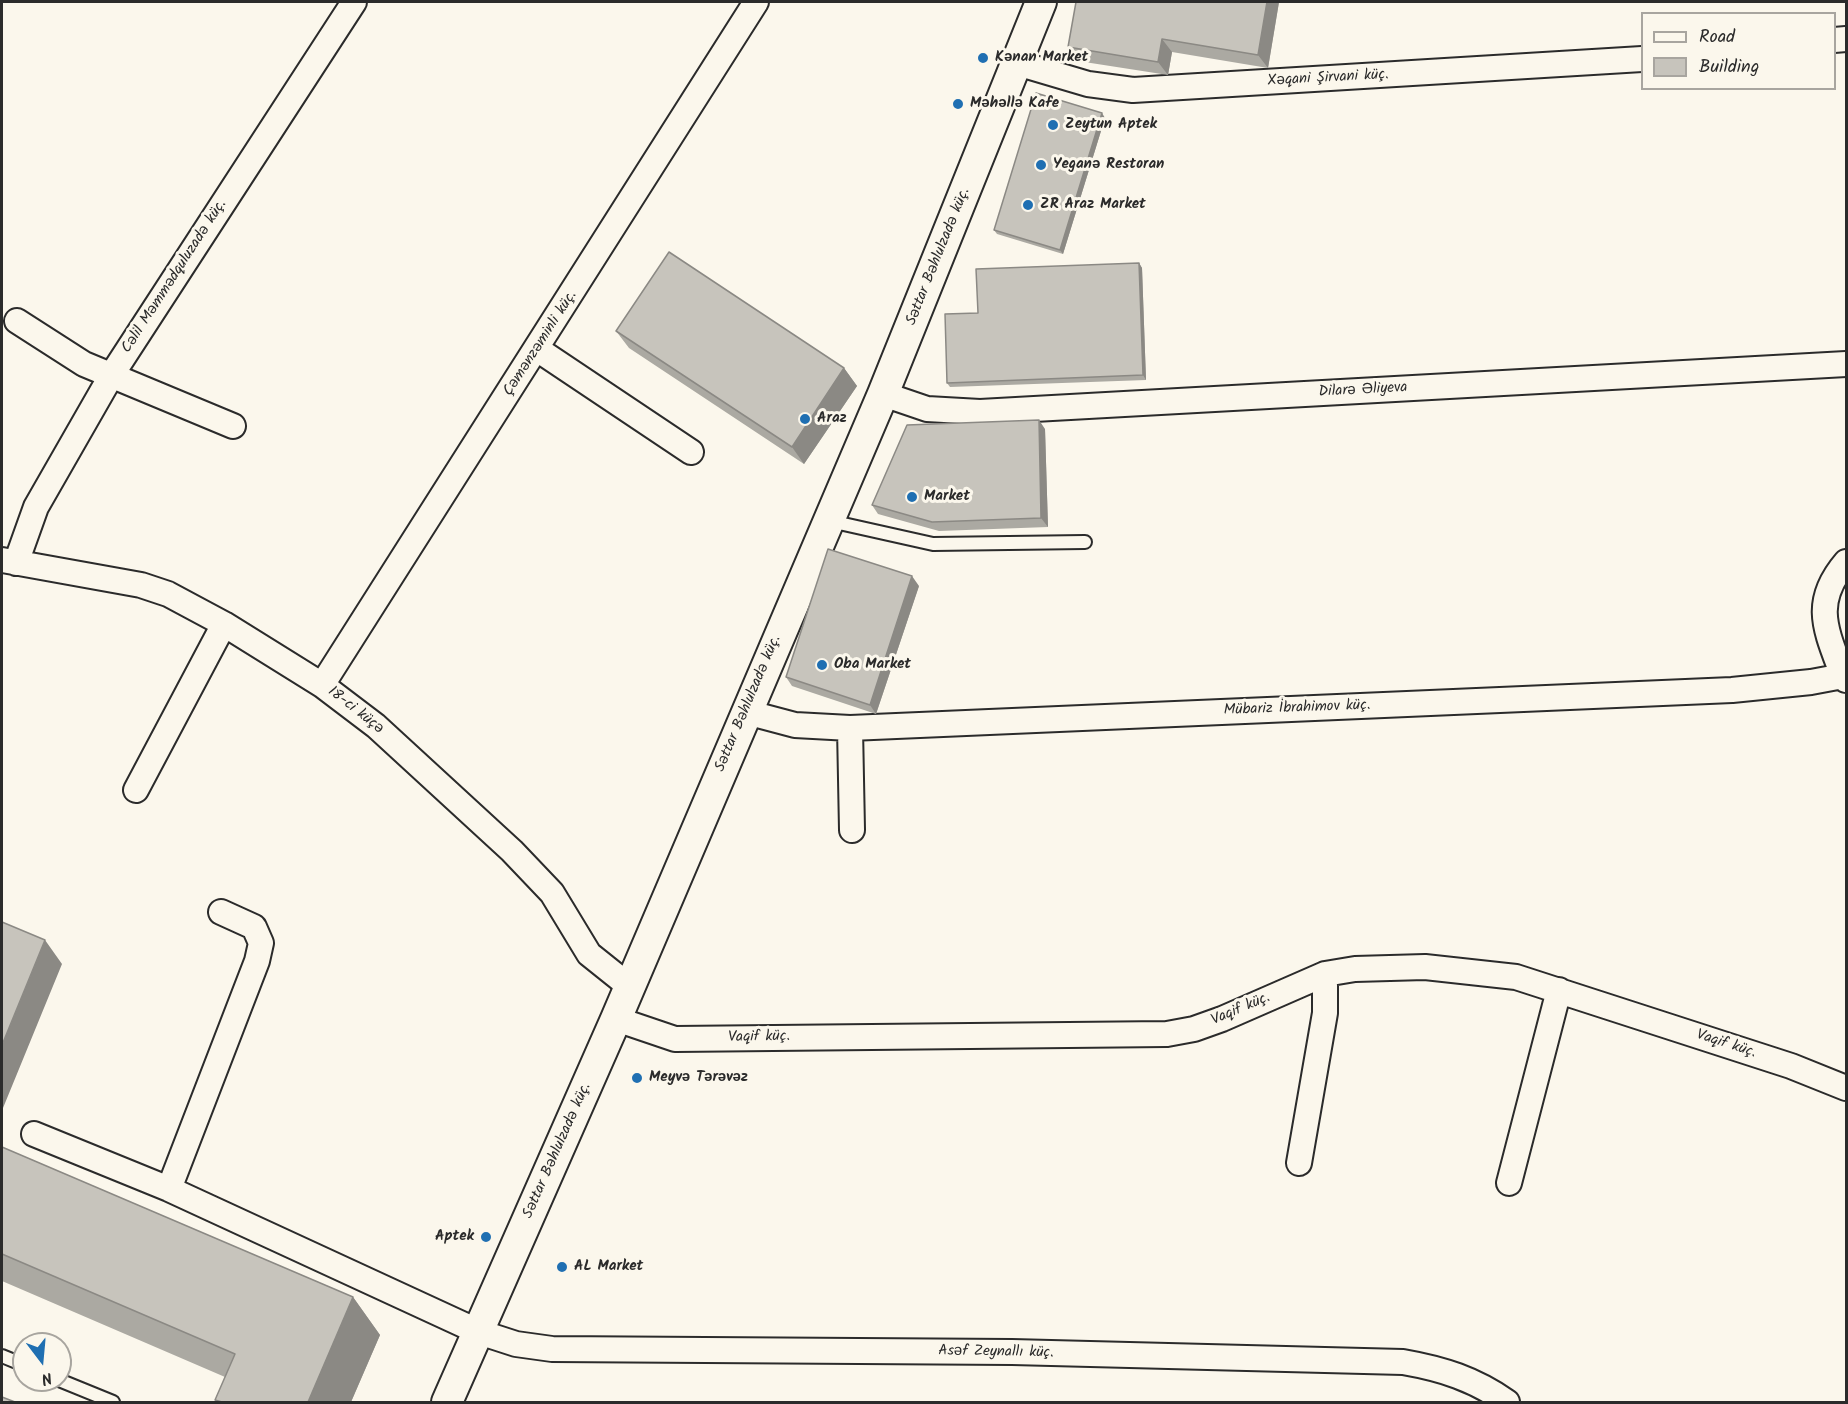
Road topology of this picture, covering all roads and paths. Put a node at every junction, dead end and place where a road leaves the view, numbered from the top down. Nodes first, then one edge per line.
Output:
1 (354, 2) edge
2 (756, 2) edge
3 (1041, 2) edge
4 (1641, 58) edge
5 (1017, 63) junction
6 (16, 321) dead end
7 (537, 349) junction
8 (1846, 364) edge
9 (111, 376) junction
10 (883, 394) junction
11 (233, 426) dead end
12 (691, 452) dead end
13 (829, 520) junction
14 (1085, 542) dead end
15 (9, 562) edge
16 (1846, 562) edge
17 (224, 624) junction
18 (1845, 678) edge
19 (322, 685) junction
20 (746, 712) junction
21 (850, 729) junction
22 (136, 790) dead end
23 (852, 830) dead end
24 (221, 912) dead end
25 (1324, 974) junction
26 (629, 986) junction
27 (1559, 990) junction
28 (616, 1019) junction
29 (1846, 1088) edge
30 (34, 1134) dead end
31 (1299, 1163) dead end
32 (1509, 1183) dead end
33 (169, 1190) junction
34 (479, 1332) junction
35 (72, 1385) edge
36 (113, 1402) edge
37 (447, 1402) edge
38 (1507, 1402) edge

1 - 9 street, Cəlil Məmmədquluzadə küç.
2 - 7 street, Çəmənzəminli küç.
3 - 5 street, Səttar Bəhlulzadə küç.
4 - 5 street, Xəqani Şirvani küç.
5 - 10 street, Səttar Bəhlulzadə küç.
6 - 9 street
7 - 12 street
7 - 19 street, Çəmənzəminli küç.
8 - 10 street, Dilarə Əliyeva
9 - 11 street
9 - 15 street, Cəlil Məmmədquluzadə küç.
10 - 13 street, Səttar Bəhlulzadə küç.
13 - 14 lane
13 - 20 street, Səttar Bəhlulzadə küç.
15 - 17 street, 18-ci küçə
16 - 18 street
17 - 19 street, 18-ci küçə
17 - 22 street
18 - 21 street, Mübariz İbrahimov küç.
19 - 26 street, 18-ci küçə
20 - 21 street, Mübariz İbrahimov küç.
20 - 26 street, Səttar Bəhlulzadə küç.
21 - 23 street
24 - 33 street
25 - 27 street, Vaqif küç.
25 - 28 street, Vaqif küç.
25 - 31 street
26 - 28 street, Səttar Bəhlulzadə küç.
27 - 29 street, Vaqif küç.
27 - 32 street
28 - 34 street, Səttar Bəhlulzadə küç.
30 - 33 street, Asəf Zeynallı küç.
33 - 34 street, Asəf Zeynallı küç.
34 - 37 street, Səttar Bəhlulzadə küç.
34 - 38 street, Asəf Zeynallı küç.
35 - 36 lane

